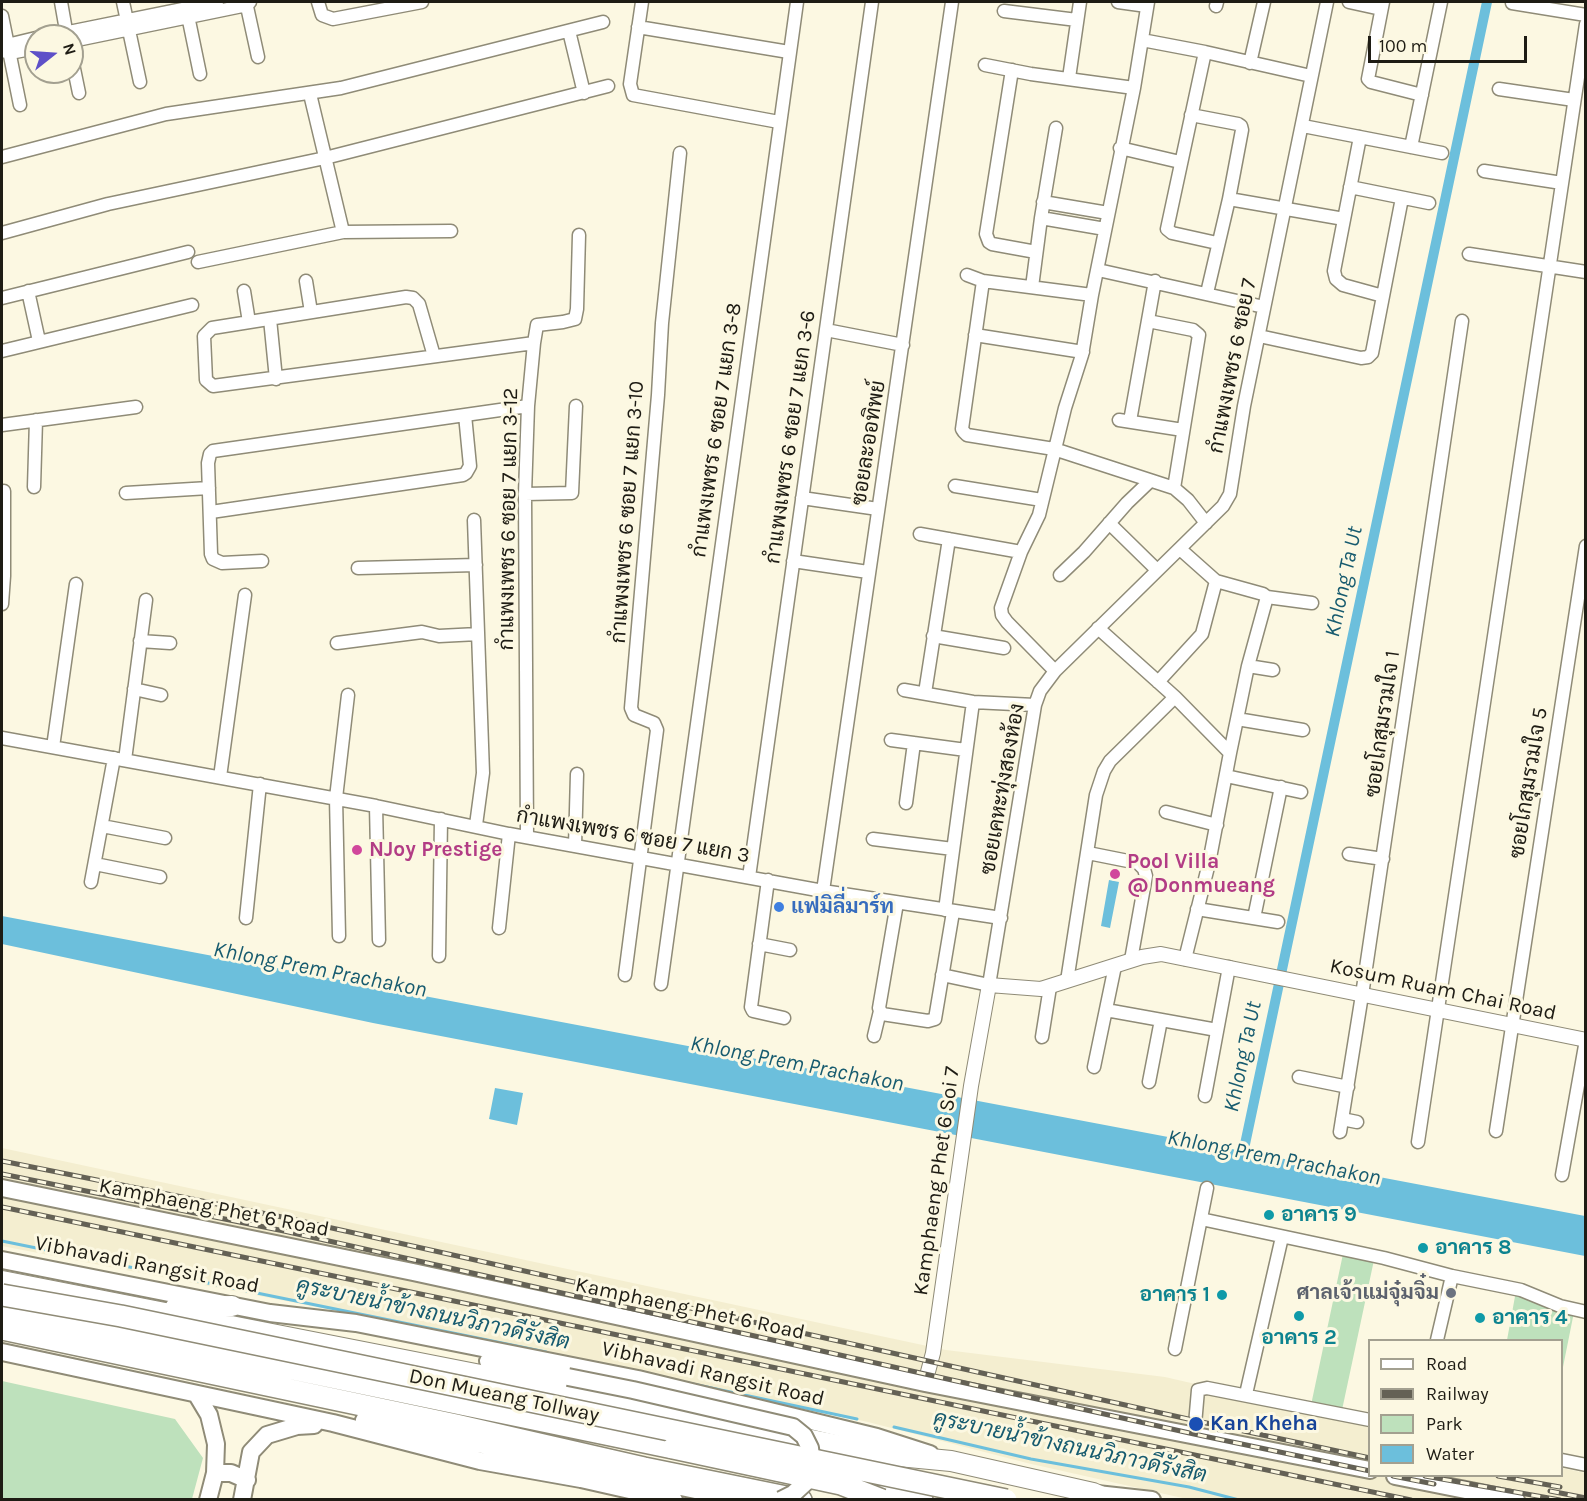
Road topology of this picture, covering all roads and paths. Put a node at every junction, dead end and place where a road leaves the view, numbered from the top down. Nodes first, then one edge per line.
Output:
1 (61, 2) edge
2 (123, 2) edge
3 (217, 2) edge
4 (318, 2) edge
5 (422, 2) edge
6 (642, 2) edge
7 (797, 2) edge
8 (872, 2) edge
9 (952, 2) edge
10 (1080, 2) edge
11 (1118, 2) edge
12 (1264, 2) edge
13 (1327, 2) edge
14 (1349, 2) edge
15 (1441, 2) edge
16 (248, 3) edge
17 (1512, 3) dead end
18 (1148, 4) edge
19 (1382, 5) edge
20 (1024, 8) edge
21 (187, 9) edge
22 (1004, 11) dead end
23 (1586, 15) edge
24 (2, 16) edge
25 (1077, 20) junction
26 (603, 22) dead end
27 (66, 24) edge
28 (1586, 24) edge
29 (128, 25) junction
30 (638, 27) junction
31 (569, 31) junction
32 (84, 33) edge
33 (1142, 40) junction
34 (24, 42) edge
35 (24, 48) edge
36 (5, 49) edge
37 (789, 52) junction
38 (1205, 52) junction
39 (258, 57) dead end
40 (1250, 63) junction
41 (985, 64) dead end
42 (1012, 70) junction
43 (200, 74) dead end
44 (1311, 76) junction
45 (1070, 78) junction
46 (140, 82) dead end
47 (78, 84) edge
48 (608, 86) dead end
49 (1134, 88) junction
50 (1499, 89) dead end
51 (80, 93) dead end
52 (584, 93) junction
53 (310, 94) junction
54 (1422, 94) junction
55 (1574, 100) junction
56 (20, 105) dead end
57 (1191, 115) junction
58 (779, 122) junction
59 (1303, 126) junction
60 (1056, 128) dead end
61 (1360, 137) junction
62 (1411, 147) junction
63 (1120, 148) junction
64 (680, 153) dead end
65 (1442, 153) dead end
66 (2, 157) edge
67 (324, 158) junction
68 (1180, 162) junction
69 (1484, 171) dead end
70 (1562, 183) junction
71 (1350, 187) junction
72 (1402, 198) junction
73 (1228, 199) junction
74 (1043, 202) junction
75 (1429, 203) dead end
76 (1285, 209) junction
77 (1108, 213) junction
78 (1041, 218) junction
79 (1344, 219) junction
80 (1105, 229) junction
81 (451, 231) dead end
82 (343, 232) junction
83 (2, 233) edge
84 (579, 235) dead end
85 (1217, 243) junction
86 (188, 252) dead end
87 (1036, 252) junction
88 (1469, 254) dead end
89 (198, 262) dead end
90 (1550, 266) junction
91 (1098, 270) junction
92 (1586, 272) edge
93 (967, 275) dead end
94 (306, 281) dead end
95 (982, 281) junction
96 (1155, 281) junction
97 (1032, 288) junction
98 (28, 291) junction
99 (244, 291) dead end
100 (1207, 293) junction
101 (1092, 295) junction
102 (1383, 296) junction
103 (2, 298) edge
104 (192, 305) dead end
105 (1264, 307) junction
106 (311, 312) junction
107 (270, 319) junction
108 (1148, 321) junction
109 (1462, 321) dead end
110 (249, 322) junction
111 (826, 330) junction
112 (975, 335) junction
113 (1259, 336) junction
114 (39, 341) junction
115 (534, 343) junction
116 (903, 345) junction
117 (2, 351) edge
118 (1083, 352) junction
119 (434, 356) junction
120 (276, 379) junction
121 (528, 406) junction
122 (576, 406) dead end
123 (136, 407) dead end
124 (465, 415) junction
125 (36, 420) junction
126 (2, 425) edge
127 (1183, 430) junction
128 (1054, 449) junction
129 (1150, 481) junction
130 (955, 486) dead end
131 (34, 487) dead end
132 (209, 488) junction
133 (1174, 488) junction
134 (4, 491) dead end
135 (126, 493) dead end
136 (525, 494) junction
137 (802, 498) junction
138 (1042, 500) junction
139 (878, 509) junction
140 (211, 512) junction
141 (474, 520) dead end
142 (1109, 523) junction
143 (1206, 523) junction
144 (920, 534) dead end
145 (949, 539) junction
146 (1586, 546) edge
147 (1180, 549) junction
148 (1021, 552) junction
149 (262, 561) dead end
150 (793, 561) junction
151 (476, 565) junction
152 (358, 568) dead end
153 (1157, 570) junction
154 (868, 572) junction
155 (1060, 575) dead end
156 (1216, 581) junction
157 (76, 584) dead end
158 (245, 595) dead end
159 (1267, 597) junction
160 (146, 600) dead end
161 (1312, 603) dead end
162 (2, 604) edge
163 (1098, 628) junction
164 (478, 634) junction
165 (933, 636) junction
166 (140, 641) junction
167 (170, 643) dead end
168 (337, 643) dead end
169 (1004, 648) dead end
170 (1248, 666) junction
171 (1273, 670) dead end
172 (1054, 671) junction
173 (1158, 682) junction
174 (134, 688) junction
175 (904, 690) dead end
176 (925, 693) junction
177 (161, 695) dead end
178 (348, 695) dead end
179 (1174, 697) junction
180 (973, 702) junction
181 (1035, 705) junction
182 (1237, 719) junction
183 (1303, 730) dead end
184 (891, 740) dead end
185 (2, 742) edge
186 (914, 743) junction
187 (53, 747) junction
188 (966, 750) junction
189 (1230, 753) junction
190 (120, 759) junction
191 (577, 774) dead end
192 (1226, 776) junction
193 (220, 777) junction
194 (260, 784) junction
195 (1281, 788) junction
196 (1301, 792) dead end
197 (336, 798) junction
198 (906, 803) dead end
199 (376, 806) junction
200 (1166, 812) dead end
201 (441, 819) junction
202 (476, 825) junction
203 (1217, 825) junction
204 (102, 826) junction
205 (509, 834) junction
206 (527, 836) junction
207 (165, 838) dead end
208 (873, 839) dead end
209 (575, 846) junction
210 (953, 849) junction
211 (1088, 853) junction
212 (1349, 854) dead end
213 (640, 858) junction
214 (1383, 859) junction
215 (95, 864) junction
216 (678, 864) junction
217 (160, 877) dead end
218 (749, 877) junction
219 (768, 880) junction
220 (92, 882) dead end
221 (823, 891) junction
222 (897, 903) junction
223 (1197, 909) junction
224 (949, 911) junction
225 (246, 918) dead end
226 (1001, 918) junction
227 (1254, 918) junction
228 (1278, 922) dead end
229 (499, 928) dead end
230 (339, 936) dead end
231 (380, 940) dead end
232 (759, 944) junction
233 (790, 950) dead end
234 (439, 956) dead end
235 (1185, 958) junction
236 (1131, 960) junction
237 (1115, 966) junction
238 (1229, 968) junction
239 (625, 975) dead end
240 (942, 975) junction
241 (1067, 981) junction
242 (661, 984) dead end
243 (989, 985) junction
244 (1050, 987) junction
245 (1362, 995) junction
246 (1106, 1010) junction
247 (880, 1011) junction
248 (1439, 1011) junction
249 (784, 1018) dead end
250 (1161, 1020) junction
251 (1512, 1025) junction
252 (1217, 1030) junction
253 (874, 1036) dead end
254 (1042, 1037) dead end
255 (1586, 1040) edge
256 (1094, 1067) dead end
257 (1299, 1077) dead end
258 (1149, 1082) dead end
259 (1348, 1087) junction
260 (1205, 1096) dead end
261 (1342, 1119) junction
262 (1358, 1122) dead end
263 (1496, 1131) dead end
264 (1340, 1132) dead end
265 (1418, 1142) dead end
266 (1562, 1175) dead end
267 (2, 1188) edge
268 (1207, 1188) dead end
269 (1201, 1219) junction
270 (1282, 1237) junction
271 (2, 1260) edge
272 (1452, 1276) junction
273 (2, 1281) edge
274 (2, 1295) edge
275 (232, 1306) junction
276 (143, 1309) junction
277 (1586, 1312) edge
278 (270, 1313) junction
279 (2, 1314) edge
280 (2, 1329) edge
281 (1437, 1339) edge
282 (1175, 1349) dead end
283 (2, 1352) edge
284 (925, 1383) junction
285 (165, 1388) junction
286 (1246, 1394) junction
287 (197, 1395) junction
288 (1368, 1420) edge
289 (333, 1423) junction
290 (1194, 1436) junction
291 (548, 1446) junction
292 (661, 1452) junction
293 (1563, 1460) edge
294 (951, 1461) junction
295 (1586, 1465) edge
296 (1368, 1470) edge
297 (215, 1473) junction
298 (1400, 1477) edge
299 (246, 1480) junction
300 (841, 1484) junction
301 (1101, 1496) edge
302 (208, 1500) edge
303 (242, 1500) edge
304 (674, 1500) edge
305 (743, 1500) edge
306 (781, 1500) edge
307 (801, 1500) edge
308 (882, 1500) edge
309 (889, 1500) edge
310 (922, 1500) edge
311 (1006, 1500) edge
312 (1152, 1500) edge
313 (1516, 1500) edge

1 - 27 street
2 - 29 street
3 - 21 street
4 - 5 street
6 - 30 street
7 - 37 street, กำแพงเพชร 6 ซอย 7 แยก 3-8
8 - 111 street, กำแพงเพชร 6 ซอย 7 แยก 3-6
9 - 116 street, ซอยละออทิพย์
10 - 25 street
11 - 18 street
12 - 40 street
13 - 44 street, กำแพงเพชร 6 ซอย 7
14 - 19 street
15 - 54 street
16 - 21 street
16 - 39 street
17 - 23 street
18 - 33 street
19 - 54 street
20 - 22 street
20 - 25 street
21 - 29 street
21 - 43 street
24 - 36 street
25 - 45 street
26 - 31 street
28 - 55 street
29 - 32 street
29 - 46 street
30 - 37 street
30 - 58 street
31 - 52 street
31 - 53 street
33 - 38 street
33 - 49 street
34 - 36 street
35 - 36 street
36 - 56 street
37 - 58 street, กำแพงเพชร 6 ซอย 7 แยก 3-8
38 - 40 street
38 - 57 street
40 - 44 street
41 - 42 street
42 - 45 street
42 - 87 street
44 - 59 street, กำแพงเพชร 6 ซอย 7
45 - 49 street
47 - 51 street
48 - 52 street
49 - 63 street
50 - 55 street
52 - 67 street
53 - 66 street
53 - 67 street
54 - 62 street
55 - 70 street
57 - 68 street
57 - 73 street
58 - 216 street, กำแพงเพชร 6 ซอย 7 แยก 3-8
59 - 61 street
59 - 76 street, กำแพงเพชร 6 ซอย 7
60 - 74 street
61 - 62 street
61 - 71 street
62 - 65 street
63 - 68 street
63 - 77 street
64 - 213 street, กำแพงเพชร 6 ซอย 7 แยก 3-10
67 - 82 street
67 - 83 street
68 - 85 street
69 - 70 street
70 - 90 street
71 - 72 street
71 - 79 street
72 - 75 street
72 - 102 street
73 - 76 street
73 - 85 street
74 - 77 street
74 - 78 street
76 - 79 street
76 - 105 street, กำแพงเพชร 6 ซอย 7
77 - 80 street
78 - 80 street
78 - 87 street
79 - 102 street
80 - 91 street
81 - 82 street
82 - 89 street
84 - 115 street
85 - 100 street
86 - 98 street
87 - 97 street
88 - 90 street
90 - 92 street
90 - 248 street
91 - 96 street
91 - 101 street
93 - 95 street
94 - 106 street
95 - 97 street
95 - 112 street
96 - 100 street
96 - 108 street
97 - 101 street
98 - 103 street
98 - 114 street
99 - 110 street
100 - 105 street
101 - 118 street
102 - 113 street
104 - 114 street
105 - 113 street, กำแพงเพชร 6 ซอย 7
106 - 107 street
106 - 119 street
107 - 110 street
107 - 120 street
108 - 127 street
108 - 127 street
109 - 214 street, ซอยโกสุมรวมใจ 1
110 - 120 street
111 - 116 street
111 - 137 street, กำแพงเพชร 6 ซอย 7 แยก 3-6
112 - 118 street
112 - 128 street
113 - 143 street, กำแพงเพชร 6 ซอย 7
114 - 117 street
115 - 119 street
115 - 121 street, กำแพงเพชร 6 ซอย 7 แยก 3-12
116 - 139 street, ซอยละออทิพย์
118 - 128 street
119 - 120 street
121 - 124 street
121 - 136 street, กำแพงเพชร 6 ซอย 7 แยก 3-12
122 - 136 street
123 - 125 street
124 - 132 street
124 - 140 street
125 - 126 street
125 - 131 street
127 - 133 street
128 - 129 street
128 - 138 street
129 - 133 street
129 - 142 street
130 - 138 street
132 - 135 street
132 - 140 street
133 - 143 street
134 - 162 street
136 - 206 street, กำแพงเพชร 6 ซอย 7 แยก 3-12
137 - 139 street
137 - 150 street, กำแพงเพชร 6 ซอย 7 แยก 3-6
138 - 148 street
139 - 154 street, ซอยละออทิพย์
140 - 149 street
141 - 151 street
142 - 153 street
142 - 155 street
143 - 147 street, กำแพงเพชร 6 ซอย 7
144 - 145 street
145 - 148 street
145 - 165 street
146 - 251 street, ซอยโกสุมรวมใจ 5
147 - 153 street, กำแพงเพชร 6 ซอย 7
147 - 156 street
148 - 172 street
150 - 154 street
150 - 218 street, กำแพงเพชร 6 ซอย 7 แยก 3-6
151 - 152 street
151 - 164 street
153 - 163 street, กำแพงเพชร 6 ซอย 7
154 - 221 street, ซอยละออทิพย์
156 - 159 street
156 - 173 street
157 - 187 street
158 - 193 street
159 - 161 street
159 - 170 street
160 - 166 street
163 - 172 street, กำแพงเพชร 6 ซอย 7
163 - 173 street
164 - 168 street
164 - 202 street
165 - 169 street
165 - 176 street
166 - 167 street
166 - 174 street
170 - 171 street
170 - 182 street
172 - 181 street, ซอยเคหะทุ่งสองห้อง
173 - 179 street
174 - 177 street
174 - 190 street
175 - 176 street
176 - 180 street
178 - 197 street
179 - 189 street
179 - 211 street
180 - 181 street
180 - 188 street
181 - 226 street, ซอยเคหะทุ่งสองห้อง
182 - 183 street
182 - 189 street
184 - 186 street
185 - 187 street, กำแพงเพชร 6 ซอย 7 แยก 3
186 - 188 street
186 - 198 street
187 - 190 street, กำแพงเพชร 6 ซอย 7 แยก 3
188 - 210 street
189 - 192 street
190 - 193 street, กำแพงเพชร 6 ซอย 7 แยก 3
190 - 204 street
191 - 209 street
192 - 195 street
192 - 203 street
193 - 194 street, กำแพงเพชร 6 ซอย 7 แยก 3
194 - 197 street, กำแพงเพชร 6 ซอย 7 แยก 3
194 - 225 street
195 - 196 street
195 - 227 street
197 - 199 street, กำแพงเพชร 6 ซอย 7 แยก 3
197 - 230 street
199 - 201 street, กำแพงเพชร 6 ซอย 7 แยก 3
199 - 231 street
200 - 203 street
201 - 202 street, กำแพงเพชร 6 ซอย 7 แยก 3
201 - 234 street
202 - 205 street, กำแพงเพชร 6 ซอย 7 แยก 3
203 - 223 street
204 - 207 street
204 - 215 street
205 - 206 street, กำแพงเพชร 6 ซอย 7 แยก 3
205 - 229 street
206 - 209 street, กำแพงเพชร 6 ซอย 7 แยก 3
208 - 210 street
209 - 213 street, กำแพงเพชร 6 ซอย 7 แยก 3
210 - 224 street
211 - 236 street
211 - 241 street
212 - 214 street
213 - 216 street, กำแพงเพชร 6 ซอย 7 แยก 3
213 - 239 street
214 - 245 street, ซอยโกสุมรวมใจ 1
215 - 217 street
215 - 220 street
216 - 218 street, กำแพงเพชร 6 ซอย 7 แยก 3
216 - 242 street, กำแพงเพชร 6 ซอย 7 แยก 3-8
218 - 219 street, กำแพงเพชร 6 ซอย 7 แยก 3
219 - 221 street, กำแพงเพชร 6 ซอย 7 แยก 3
219 - 232 street
221 - 222 street, กำแพงเพชร 6 ซอย 7 แยก 3
222 - 224 street, กำแพงเพชร 6 ซอย 7 แยก 3
222 - 247 street
223 - 227 street
223 - 235 street
224 - 226 street, กำแพงเพชร 6 ซอย 7 แยก 3
224 - 240 street
226 - 243 street
227 - 228 street
232 - 233 street
232 - 249 street
235 - 236 street, Kosum Ruam Chai Road
235 - 238 street, Kosum Ruam Chai Road
236 - 237 street, Kosum Ruam Chai Road
237 - 241 street, Kosum Ruam Chai Road
237 - 246 street
238 - 245 street, Kosum Ruam Chai Road
238 - 252 street
240 - 243 street
240 - 247 street
241 - 244 street, Kosum Ruam Chai Road
243 - 244 street, Kosum Ruam Chai Road
243 - 284 street, Kamphaeng Phet 6 Soi 7
244 - 254 street
245 - 248 street, Kosum Ruam Chai Road
245 - 259 street, ซอยโกสุมรวมใจ 1
246 - 250 street
246 - 256 street
247 - 253 street
248 - 251 street, Kosum Ruam Chai Road
248 - 265 street
250 - 252 street
250 - 258 street
251 - 255 street, Kosum Ruam Chai Road
251 - 263 street, ซอยโกสุมรวมใจ 5
252 - 260 street
255 - 266 street
257 - 259 street
259 - 261 street, ซอยโกสุมรวมใจ 1
261 - 262 street
261 - 264 street, ซอยโกสุมรวมใจ 1
267 - 284 main road, Kamphaeng Phet 6 Road
268 - 269 street
269 - 270 street
269 - 282 street
270 - 272 street
270 - 286 street
271 - 275 main road, Vibhavadi Rangsit Road
272 - 277 street
272 - 281 street
273 - 276 highway, Vibhavadi Rangsit Road
274 - 311 highway, Don Mueang Tollway, bridge
275 - 276 highway
275 - 278 main road, Vibhavadi Rangsit Road
276 - 294 highway, Vibhavadi Rangsit Road
278 - 294 main road, Vibhavadi Rangsit Road
278 - 306 main road, bridge
279 - 292 highway
279 - 300 highway, Don Mueang Tollway, bridge
280 - 291 highway
283 - 285 main road
284 - 290 main road, Kamphaeng Phet 6 Road
285 - 287 main road
285 - 305 main road
286 - 288 street
286 - 290 street
287 - 289 main road
287 - 297 main road
289 - 299 main road
289 - 304 main road
290 - 296 main road, Kamphaeng Phet 6 Road
291 - 292 highway
291 - 307 highway
292 - 309 highway
293 - 295 street
294 - 301 highway, Vibhavadi Rangsit Road
297 - 299 main road
297 - 302 main road
298 - 313 main road
299 - 303 main road
300 - 308 highway, Don Mueang Tollway, bridge
300 - 310 highway, Don Mueang Tollway, bridge
301 - 312 main road, Vibhavadi Rangsit Road

